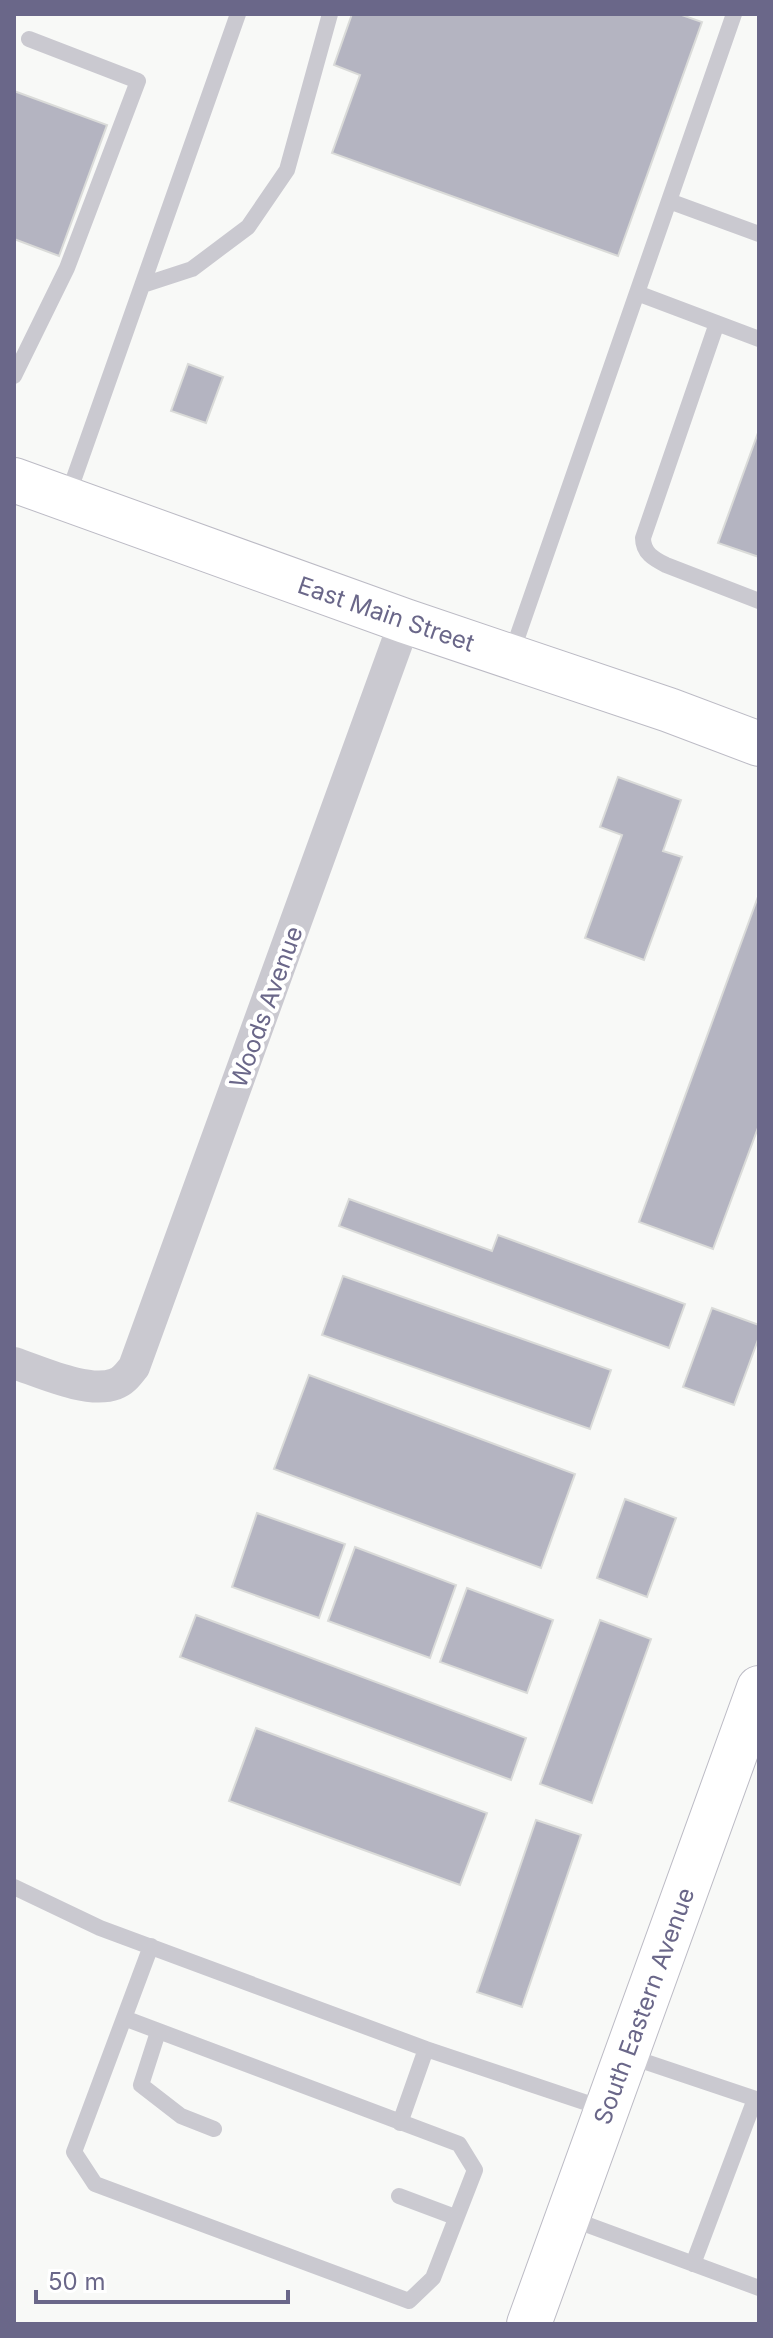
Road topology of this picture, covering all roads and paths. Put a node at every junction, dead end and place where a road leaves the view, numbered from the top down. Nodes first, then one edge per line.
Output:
1 (238, 14) edge
2 (330, 14) edge
3 (734, 14) edge
4 (29, 39) dead end
5 (669, 201) junction
6 (759, 234) edge
7 (143, 285) junction
8 (637, 293) junction
9 (717, 323) junction
10 (759, 339) edge
11 (14, 376) edge
12 (14, 480) edge
13 (66, 499) junction
14 (759, 601) edge
15 (405, 621) junction
16 (510, 657) junction
17 (759, 744) edge
18 (14, 1363) edge
19 (759, 1688) edge
20 (14, 1887) edge
21 (151, 1946) junction
22 (124, 2018) junction
23 (158, 2032) junction
24 (426, 2049) junction
25 (626, 2055) junction
26 (758, 2101) edge
27 (606, 2110) junction
28 (400, 2123) junction
29 (214, 2129) dead end
30 (399, 2196) dead end
31 (455, 2217) junction
32 (568, 2217) junction
33 (693, 2264) junction
34 (759, 2288) edge
35 (529, 2324) edge

1 - 7 lane
2 - 7 lane
3 - 5 lane
4 - 11 lane
5 - 6 lane
5 - 8 lane
7 - 13 lane
8 - 9 lane
8 - 16 lane
9 - 10 lane
9 - 14 lane
12 - 13 main road, East Main Street
13 - 15 main road, East Main Street
15 - 16 main road, East Main Street
15 - 18 street, Woods Avenue
16 - 17 main road, East Main Street
19 - 25 main road, South Eastern Avenue
20 - 21 lane
21 - 22 lane
21 - 24 lane
22 - 23 lane
22 - 31 lane
23 - 28 lane
23 - 29 lane
24 - 27 lane
24 - 28 lane
25 - 26 lane
25 - 27 main road, South Eastern Avenue
26 - 33 lane
27 - 32 main road, South Eastern Avenue
28 - 31 lane
30 - 31 lane
32 - 33 lane
32 - 35 main road, South Eastern Avenue
33 - 34 lane

